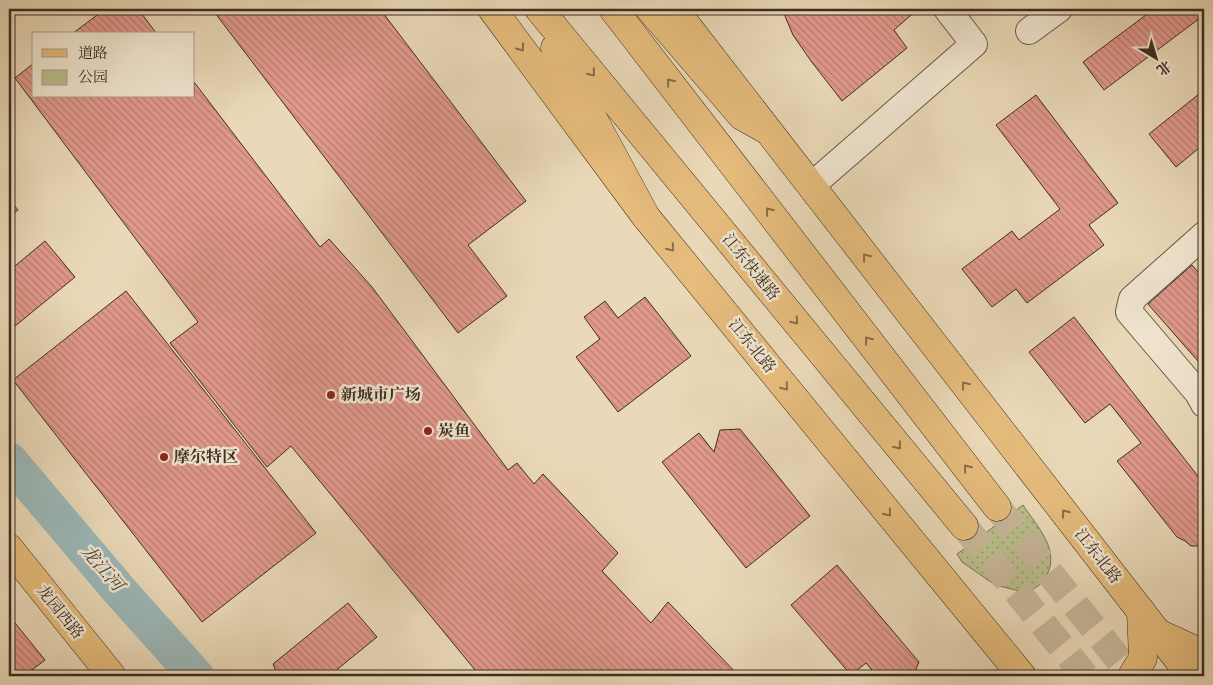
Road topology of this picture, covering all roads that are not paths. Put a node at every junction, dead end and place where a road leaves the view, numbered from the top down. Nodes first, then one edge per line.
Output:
1 (492, 9) edge
2 (535, 9) edge
3 (539, 9) edge
4 (613, 9) edge
5 (650, 9) edge
6 (674, 9) edge
7 (946, 9) edge
8 (1058, 9) edge
9 (1029, 31) dead end
10 (768, 130) junction
11 (811, 186) junction
12 (646, 217) junction
13 (1204, 235) edge
14 (1204, 404) edge
15 (997, 507) tunnel mouth
16 (964, 526) tunnel mouth
17 (9, 548) edge
18 (1141, 611) junction
19 (1158, 633) junction
20 (1204, 654) edge
21 (105, 674) edge
22 (1022, 676) edge
23 (1132, 676) edge
24 (1191, 676) edge

1 -> 12 main road, 江东北路
2 - 12 main road
3 -> 16 main road, 江东快速路
15 -> 4 main road
5 - 10 main road
6 - 10 main road, 江东北路
7 - 11 street
8 - 9 street
10 - 11 main road, 江东北路
18 -> 11 main road, 江东北路
12 -> 22 main road, 江东北路
13 - 14 street
17 - 21 main road, 龙园西路
18 - 19 main road, 江东北路
18 - 23 main road
19 - 20 main road
19 - 24 main road, 江东北路

